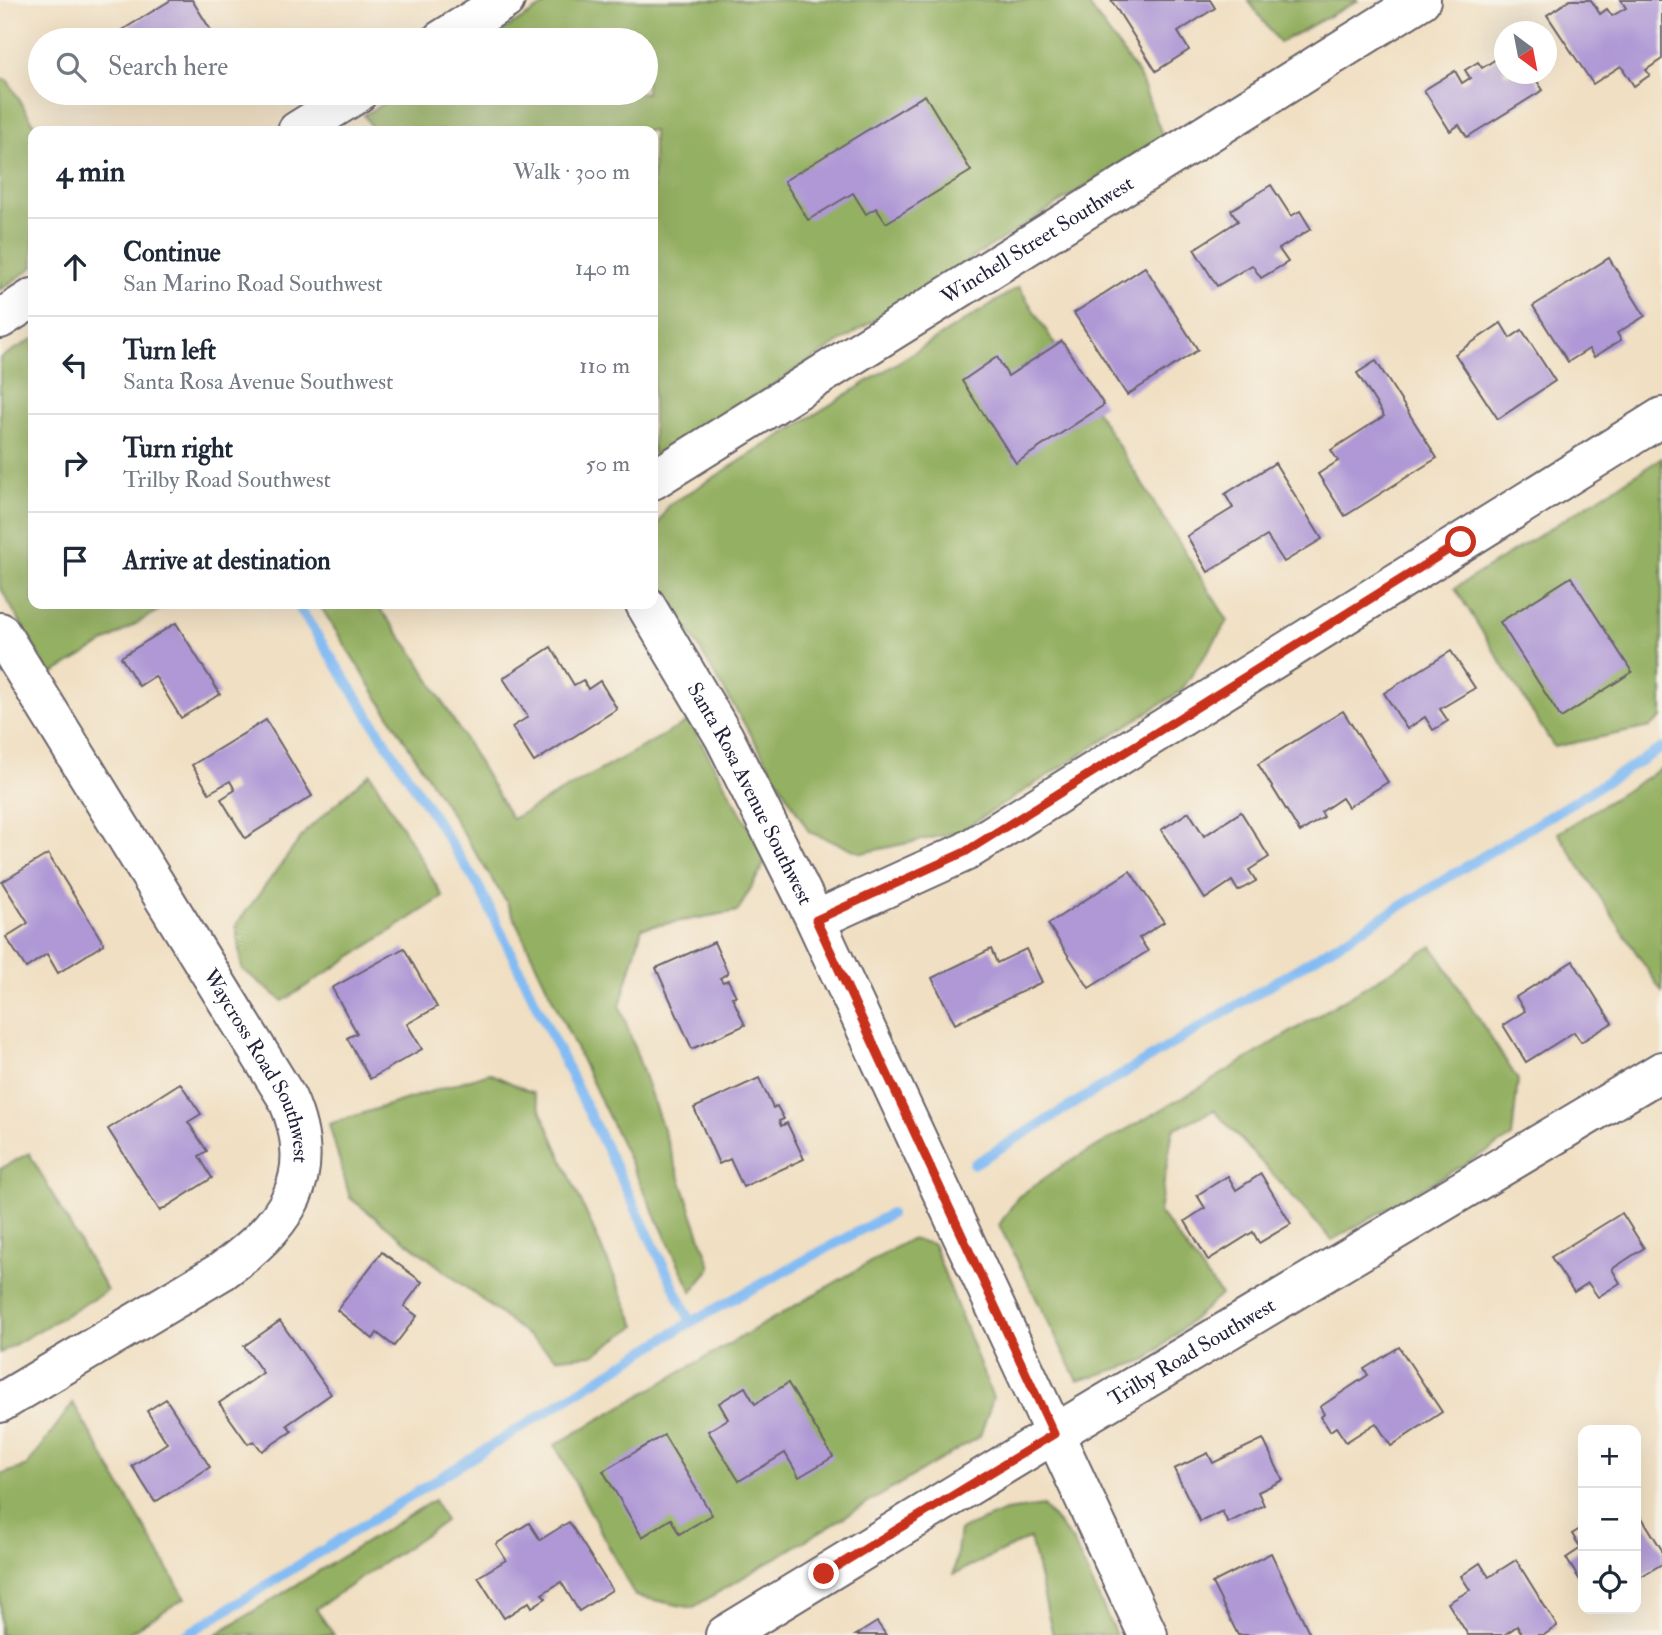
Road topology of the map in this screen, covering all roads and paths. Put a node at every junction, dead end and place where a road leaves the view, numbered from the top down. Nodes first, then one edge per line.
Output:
1 (505, 0) edge
2 (1420, 0) edge
3 (460, 28) edge
4 (346, 111) edge
5 (309, 126) edge
6 (28, 301) edge
7 (0, 318) edge
8 (1662, 416) edge
9 (658, 477) edge
10 (648, 609) edge
11 (0, 632) edge
12 (816, 920) junction
13 (1662, 1071) edge
14 (0, 1403) edge
15 (1054, 1434) junction
16 (725, 1635) edge
17 (1148, 1635) edge

1 - 3 street
2 - 9 street, Winchell Street Southwest
4 - 5 street
6 - 7 street
8 - 12 street
10 - 12 street, Santa Rosa Avenue Southwest
11 - 14 street, Waycross Road Southwest
12 - 15 street, Santa Rosa Avenue Southwest
13 - 15 street, Trilby Road Southwest
15 - 16 street, Trilby Road Southwest
15 - 17 street, Santa Rosa Avenue Southwest

